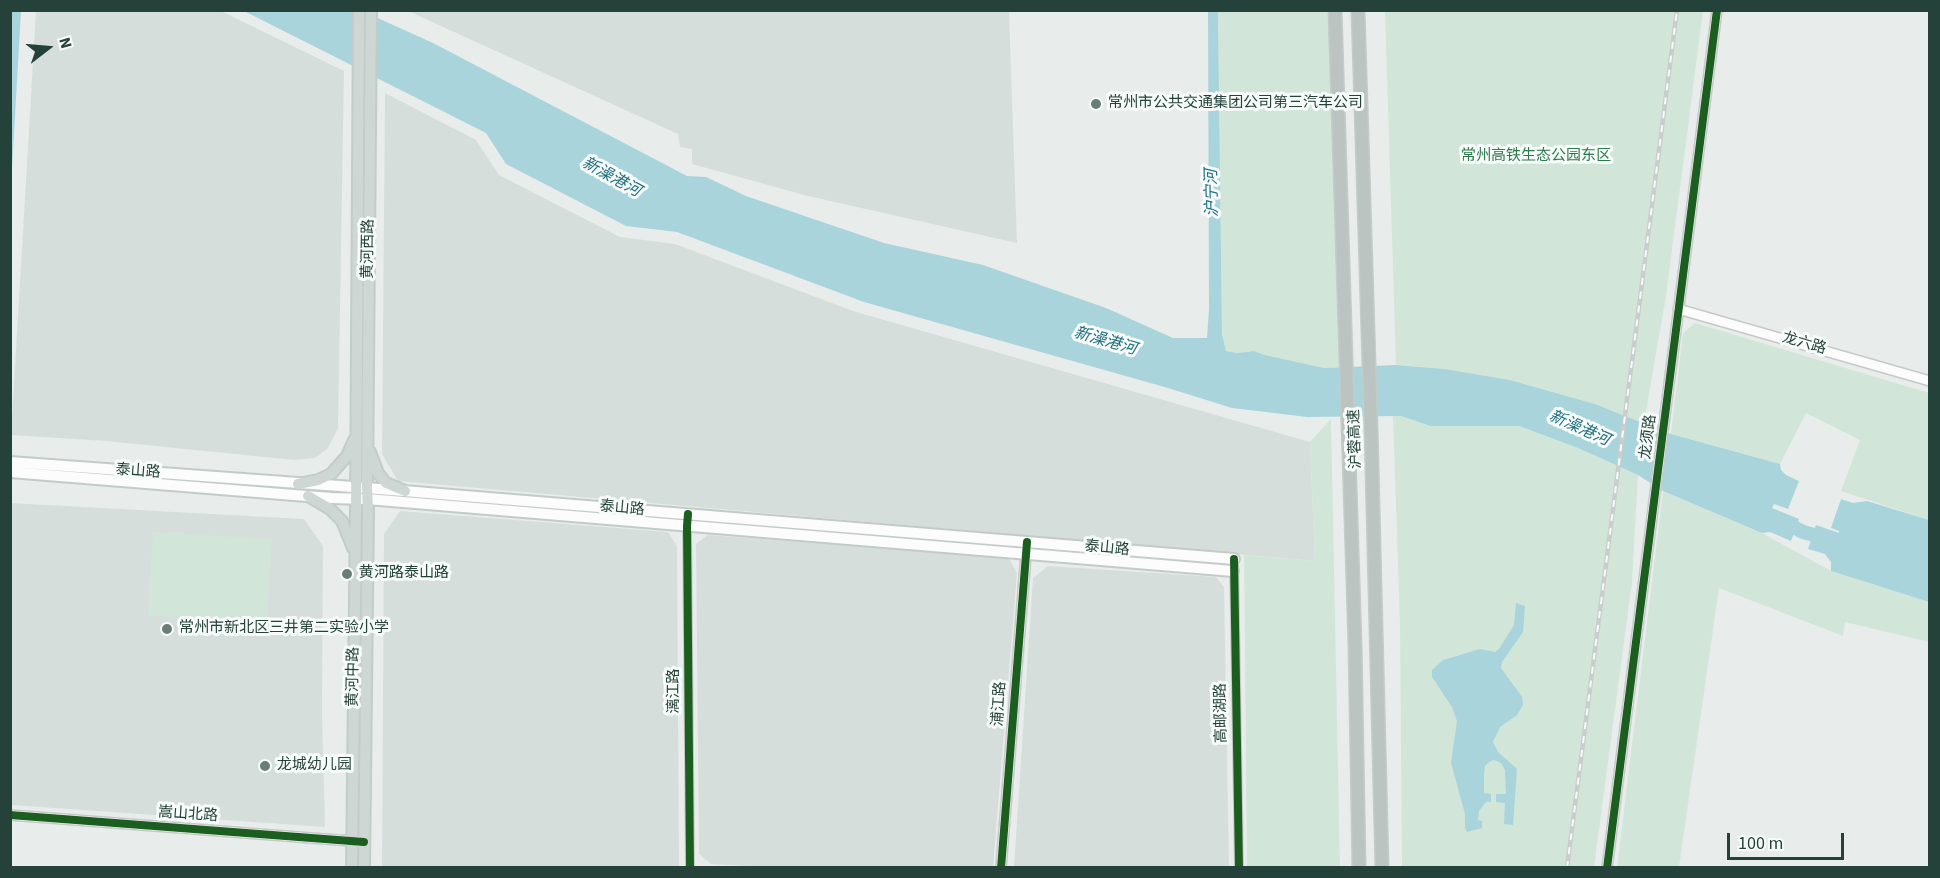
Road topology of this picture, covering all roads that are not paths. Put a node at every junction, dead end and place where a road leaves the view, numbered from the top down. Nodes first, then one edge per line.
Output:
1 (359, 10) edge
2 (371, 10) edge
3 (1335, 10) edge
4 (1358, 10) edge
5 (1717, 10) edge
6 (1678, 309) junction
7 (1929, 381) edge
8 (356, 434) junction
9 (367, 440) junction
10 (14, 467) edge
11 (298, 484) junction
12 (405, 491) junction
13 (362, 493) junction
14 (308, 496) junction
15 (688, 514) junction
16 (687, 526) junction
17 (1027, 542) junction
18 (1025, 554) junction
19 (355, 559) junction
20 (1234, 559) joint
21 (1233, 571) junction
22 (10, 815) edge
23 (358, 841) junction
24 (352, 867) edge
25 (364, 867) edge
26 (690, 867) edge
27 (1001, 867) edge
28 (1239, 867) edge
29 (1359, 867) edge
30 (1382, 867) edge
31 (1607, 867) edge

1 - 8 main road, 黄河西路
2 - 9 main road, 黄河西路
3 - 29 highway, 沪蓉高速
4 - 30 highway, 沪蓉高速
5 - 6 street, 龙须路
6 - 7 street, 龙六路
6 - 31 street, 龙须路
8 - 11 main road
8 - 13 main road, 黄河西路
9 - 12 main road
9 - 13 main road, 黄河西路
10 - 11 main road, 泰山路
10 - 14 main road, 泰山路
11 - 13 main road, 泰山路
12 - 13 main road, 泰山路
12 - 15 main road, 泰山路
13 - 14 main road, 泰山路
13 - 16 main road, 泰山路
13 - 19 main road, 黄河中路
13 - 23 main road, 黄河中路
14 - 19 main road
15 - 16 street, 漓江路
15 - 17 main road, 泰山路
16 - 18 main road, 泰山路
16 - 26 street, 漓江路
17 - 18 street, 浦江路
17 - 20 main road, 泰山路
18 - 21 main road, 泰山路
18 - 27 street, 浦江路
19 - 23 main road, 黄河中路
20 - 21 street, 高邮湖路
21 - 28 street, 高邮湖路
22 - 23 street, 嵩山北路
23 - 24 main road, 黄河中路
23 - 25 main road, 黄河中路

